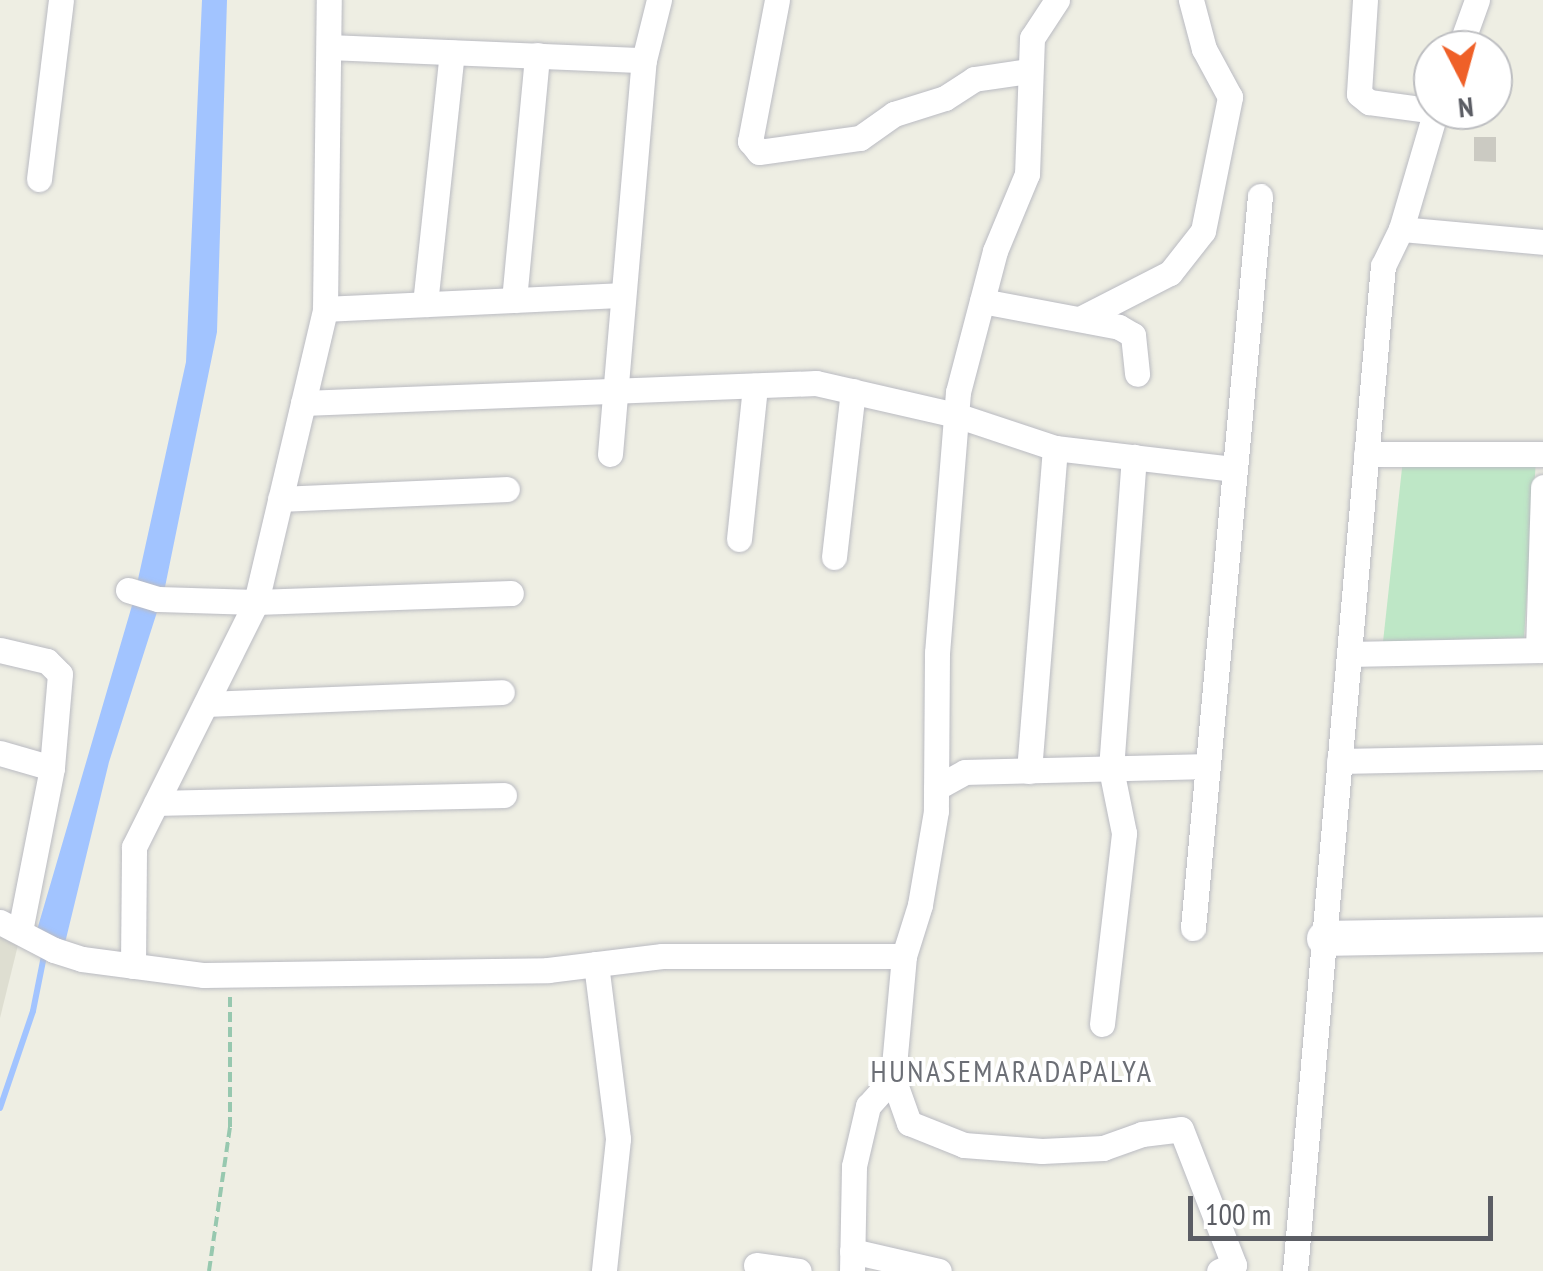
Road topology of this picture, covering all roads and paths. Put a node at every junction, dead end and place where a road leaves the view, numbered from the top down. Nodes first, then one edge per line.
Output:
1 (60, 0) edge
2 (329, 0) edge
3 (659, 0) edge
4 (777, 0) edge
5 (1058, 0) edge
6 (1192, 0) edge
7 (1365, 0) edge
8 (1477, 0) edge
9 (1466, 30) edge
10 (328, 47) junction
11 (452, 52) junction
12 (537, 55) junction
13 (644, 60) junction
14 (1029, 71) junction
15 (1413, 107) edge
16 (1430, 130) edge
17 (39, 178) dead end
18 (1260, 196) dead end
19 (1402, 229) junction
20 (1543, 242) edge
21 (624, 295) junction
22 (514, 300) junction
23 (982, 301) junction
24 (424, 304) junction
25 (324, 309) junction
26 (1080, 319) junction
27 (1137, 374) dead end
28 (755, 386) junction
29 (853, 391) junction
30 (616, 392) junction
31 (303, 402) junction
32 (956, 414) junction
33 (1054, 448) junction
34 (1374, 453) junction
35 (610, 454) dead end
36 (1543, 454) edge
37 (1134, 457) junction
38 (1235, 469) junction
39 (1543, 487) edge
40 (507, 489) dead end
41 (280, 499) junction
42 (739, 539) dead end
43 (1542, 554) edge
44 (834, 556) dead end
45 (128, 590) dead end
46 (511, 593) dead end
47 (256, 602) junction
48 (0, 650) edge
49 (1541, 650) edge
50 (1356, 654) junction
51 (502, 692) dead end
52 (206, 704) junction
53 (0, 752) edge
54 (1543, 758) edge
55 (1347, 761) junction
56 (1208, 766) junction
57 (52, 768) junction
58 (1110, 770) junction
59 (1029, 771) junction
60 (936, 788) junction
61 (504, 795) dead end
62 (156, 803) junction
63 (1543, 912) edge
64 (1194, 928) dead end
65 (1332, 928) junction
66 (1543, 934) edge
67 (27, 936) edge
68 (904, 956) junction
69 (596, 964) junction
70 (133, 966) junction
71 (230, 974) junction
72 (1102, 1024) dead end
73 (893, 1078) junction
74 (852, 1261) edge
75 (756, 1265) dead end
76 (209, 1271) edge
77 (604, 1271) edge
78 (799, 1271) edge
79 (939, 1271) edge
80 (1219, 1271) edge
81 (1294, 1271) edge
82 (1310, 1271) edge

1 - 17 street
2 - 10 street
3 - 13 street
4 - 14 street
5 - 14 street
6 - 26 street
7 - 15 street
8 - 9 street
10 - 11 street
10 - 25 street
11 - 12 street
11 - 24 street
12 - 13 street
12 - 22 street
13 - 21 street
14 - 23 street
16 - 19 street
18 - 38 street
19 - 20 street
19 - 34 street
19 - 34 street
21 - 22 street
21 - 30 street
22 - 24 street
23 - 26 street
23 - 32 street
24 - 25 street
25 - 31 street
26 - 27 street
28 - 29 street
28 - 30 street
28 - 42 street
29 - 32 street
29 - 44 street
30 - 31 street
30 - 35 street
31 - 41 street
32 - 33 street
32 - 60 street
33 - 37 street
33 - 59 street
34 - 36 street
34 - 50 street
37 - 38 street
37 - 58 street
38 - 56 street
39 - 43 street
40 - 41 street
41 - 47 street
43 - 49 street
45 - 47 street
46 - 47 street
47 - 52 street
48 - 57 street
49 - 50 street
50 - 55 street
51 - 52 street
52 - 62 street
53 - 57 street
54 - 55 street
55 - 65 street
56 - 58 street
56 - 64 street
57 - 67 street
58 - 59 street
58 - 72 street
59 - 60 street
60 - 68 street
61 - 62 street
62 - 70 street
63 - 65 street
65 - 66 street
65 - 81 street
65 - 82 street
67 - 70 street
68 - 69 street
68 - 73 street
69 - 71 street
69 - 77 street
70 - 71 street
71 - 76 path
73 - 74 street
73 - 80 street
74 - 79 street
75 - 78 street

